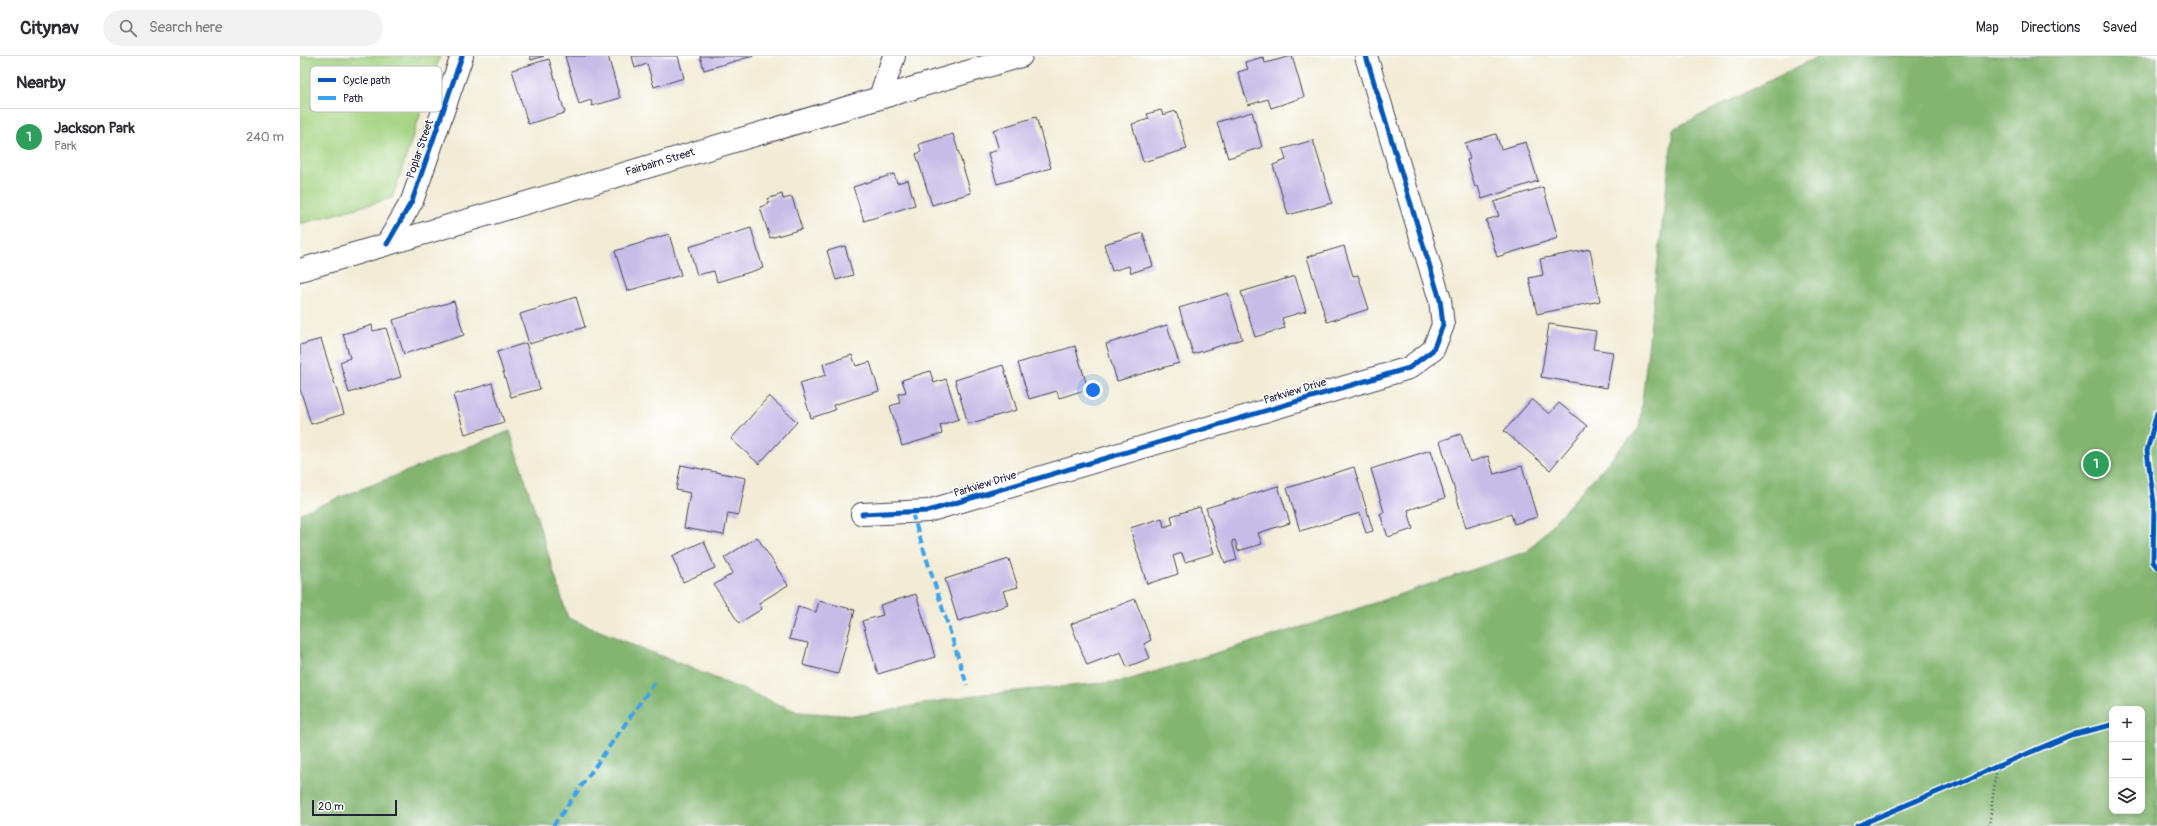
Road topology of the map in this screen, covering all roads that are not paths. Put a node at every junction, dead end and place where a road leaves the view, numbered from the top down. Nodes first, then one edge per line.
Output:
1 (462, 56) edge
2 (894, 56) edge
3 (1021, 56) edge
4 (1366, 56) edge
5 (880, 97) junction
6 (387, 244) junction
7 (300, 270) edge
8 (862, 514) dead end

1 - 6 street, Poplar Street
2 - 5 street
3 - 5 street, Fairbairn Street
4 - 8 street, Parkview Drive
5 - 6 street, Fairbairn Street
6 - 7 street, Fairbairn Street

